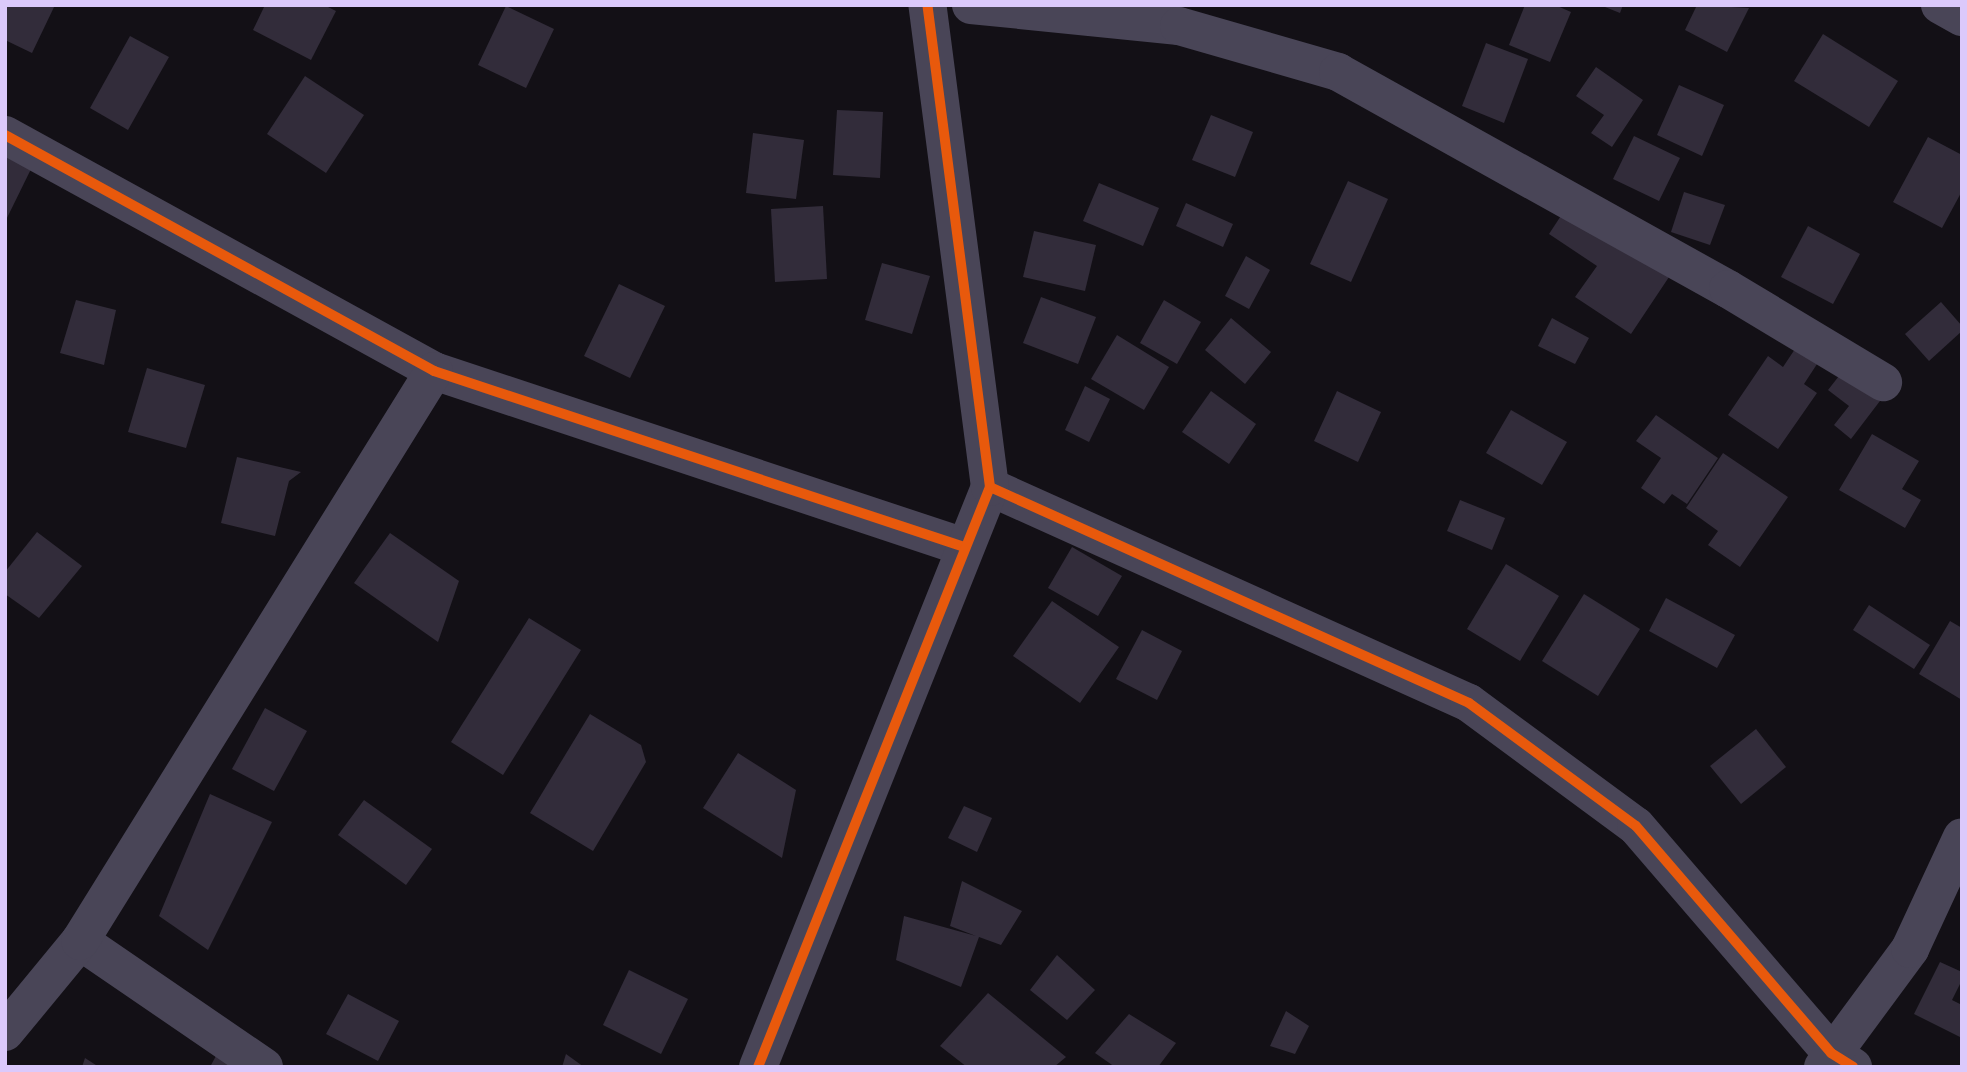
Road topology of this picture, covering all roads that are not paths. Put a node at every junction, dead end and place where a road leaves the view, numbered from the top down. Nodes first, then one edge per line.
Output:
1 (927, 5) edge
2 (971, 5) edge
3 (1940, 5) edge
4 (1962, 17) edge
5 (5, 135) edge
6 (434, 371) junction
7 (1883, 382) dead end
8 (990, 487) junction
9 (964, 547) junction
10 (1962, 836) edge
11 (79, 941) junction
12 (5, 1032) edge
13 (1835, 1062) edge
14 (264, 1067) edge
15 (758, 1067) edge

1 - 8 street
2 - 7 street
3 - 4 street
5 - 6 street
6 - 9 street
6 - 11 street
8 - 9 street
8 - 13 street
9 - 15 street
10 - 13 street
11 - 12 street
11 - 14 street

